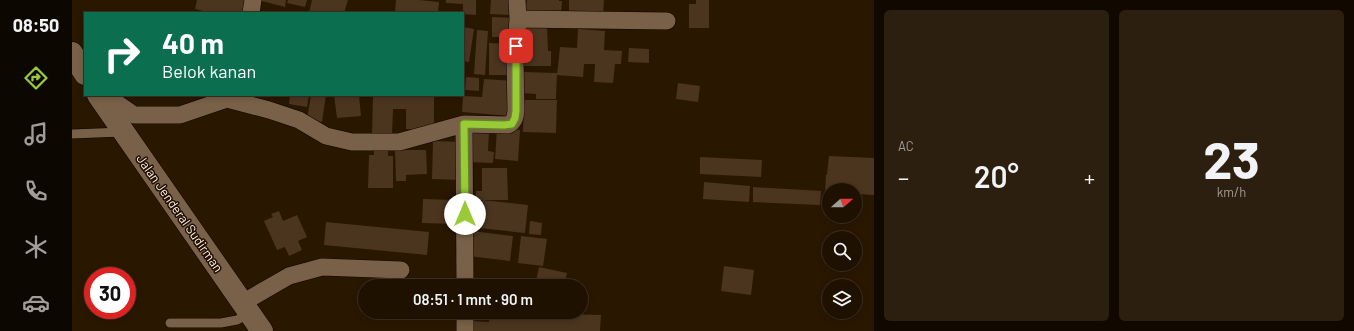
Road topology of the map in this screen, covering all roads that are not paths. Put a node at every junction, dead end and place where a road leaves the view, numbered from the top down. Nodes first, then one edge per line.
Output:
1 (253, 0) edge
2 (517, 0) edge
3 (251, 12) edge
4 (518, 19) junction
5 (667, 21) dead end
6 (72, 53) edge
7 (84, 72) edge
8 (99, 96) edge
9 (107, 96) edge
10 (228, 97) edge
11 (464, 124) junction
12 (124, 132) junction
13 (72, 134) edge
14 (401, 270) dead end
15 (465, 279) edge
16 (246, 308) junction
17 (465, 319) edge
18 (170, 323) dead end
19 (262, 331) edge
20 (465, 331) edge

1 - 3 street
2 - 4 street
4 - 5 street
4 - 11 street
6 - 7 main road
8 - 12 main road, Jalan Jenderal Sudirman
9 - 10 street
10 - 11 street
11 - 15 street
12 - 13 lane
12 - 16 main road, Jalan Jenderal Sudirman
14 - 16 street
16 - 18 lane
16 - 19 main road, Jalan Jenderal Sudirman
17 - 20 street

